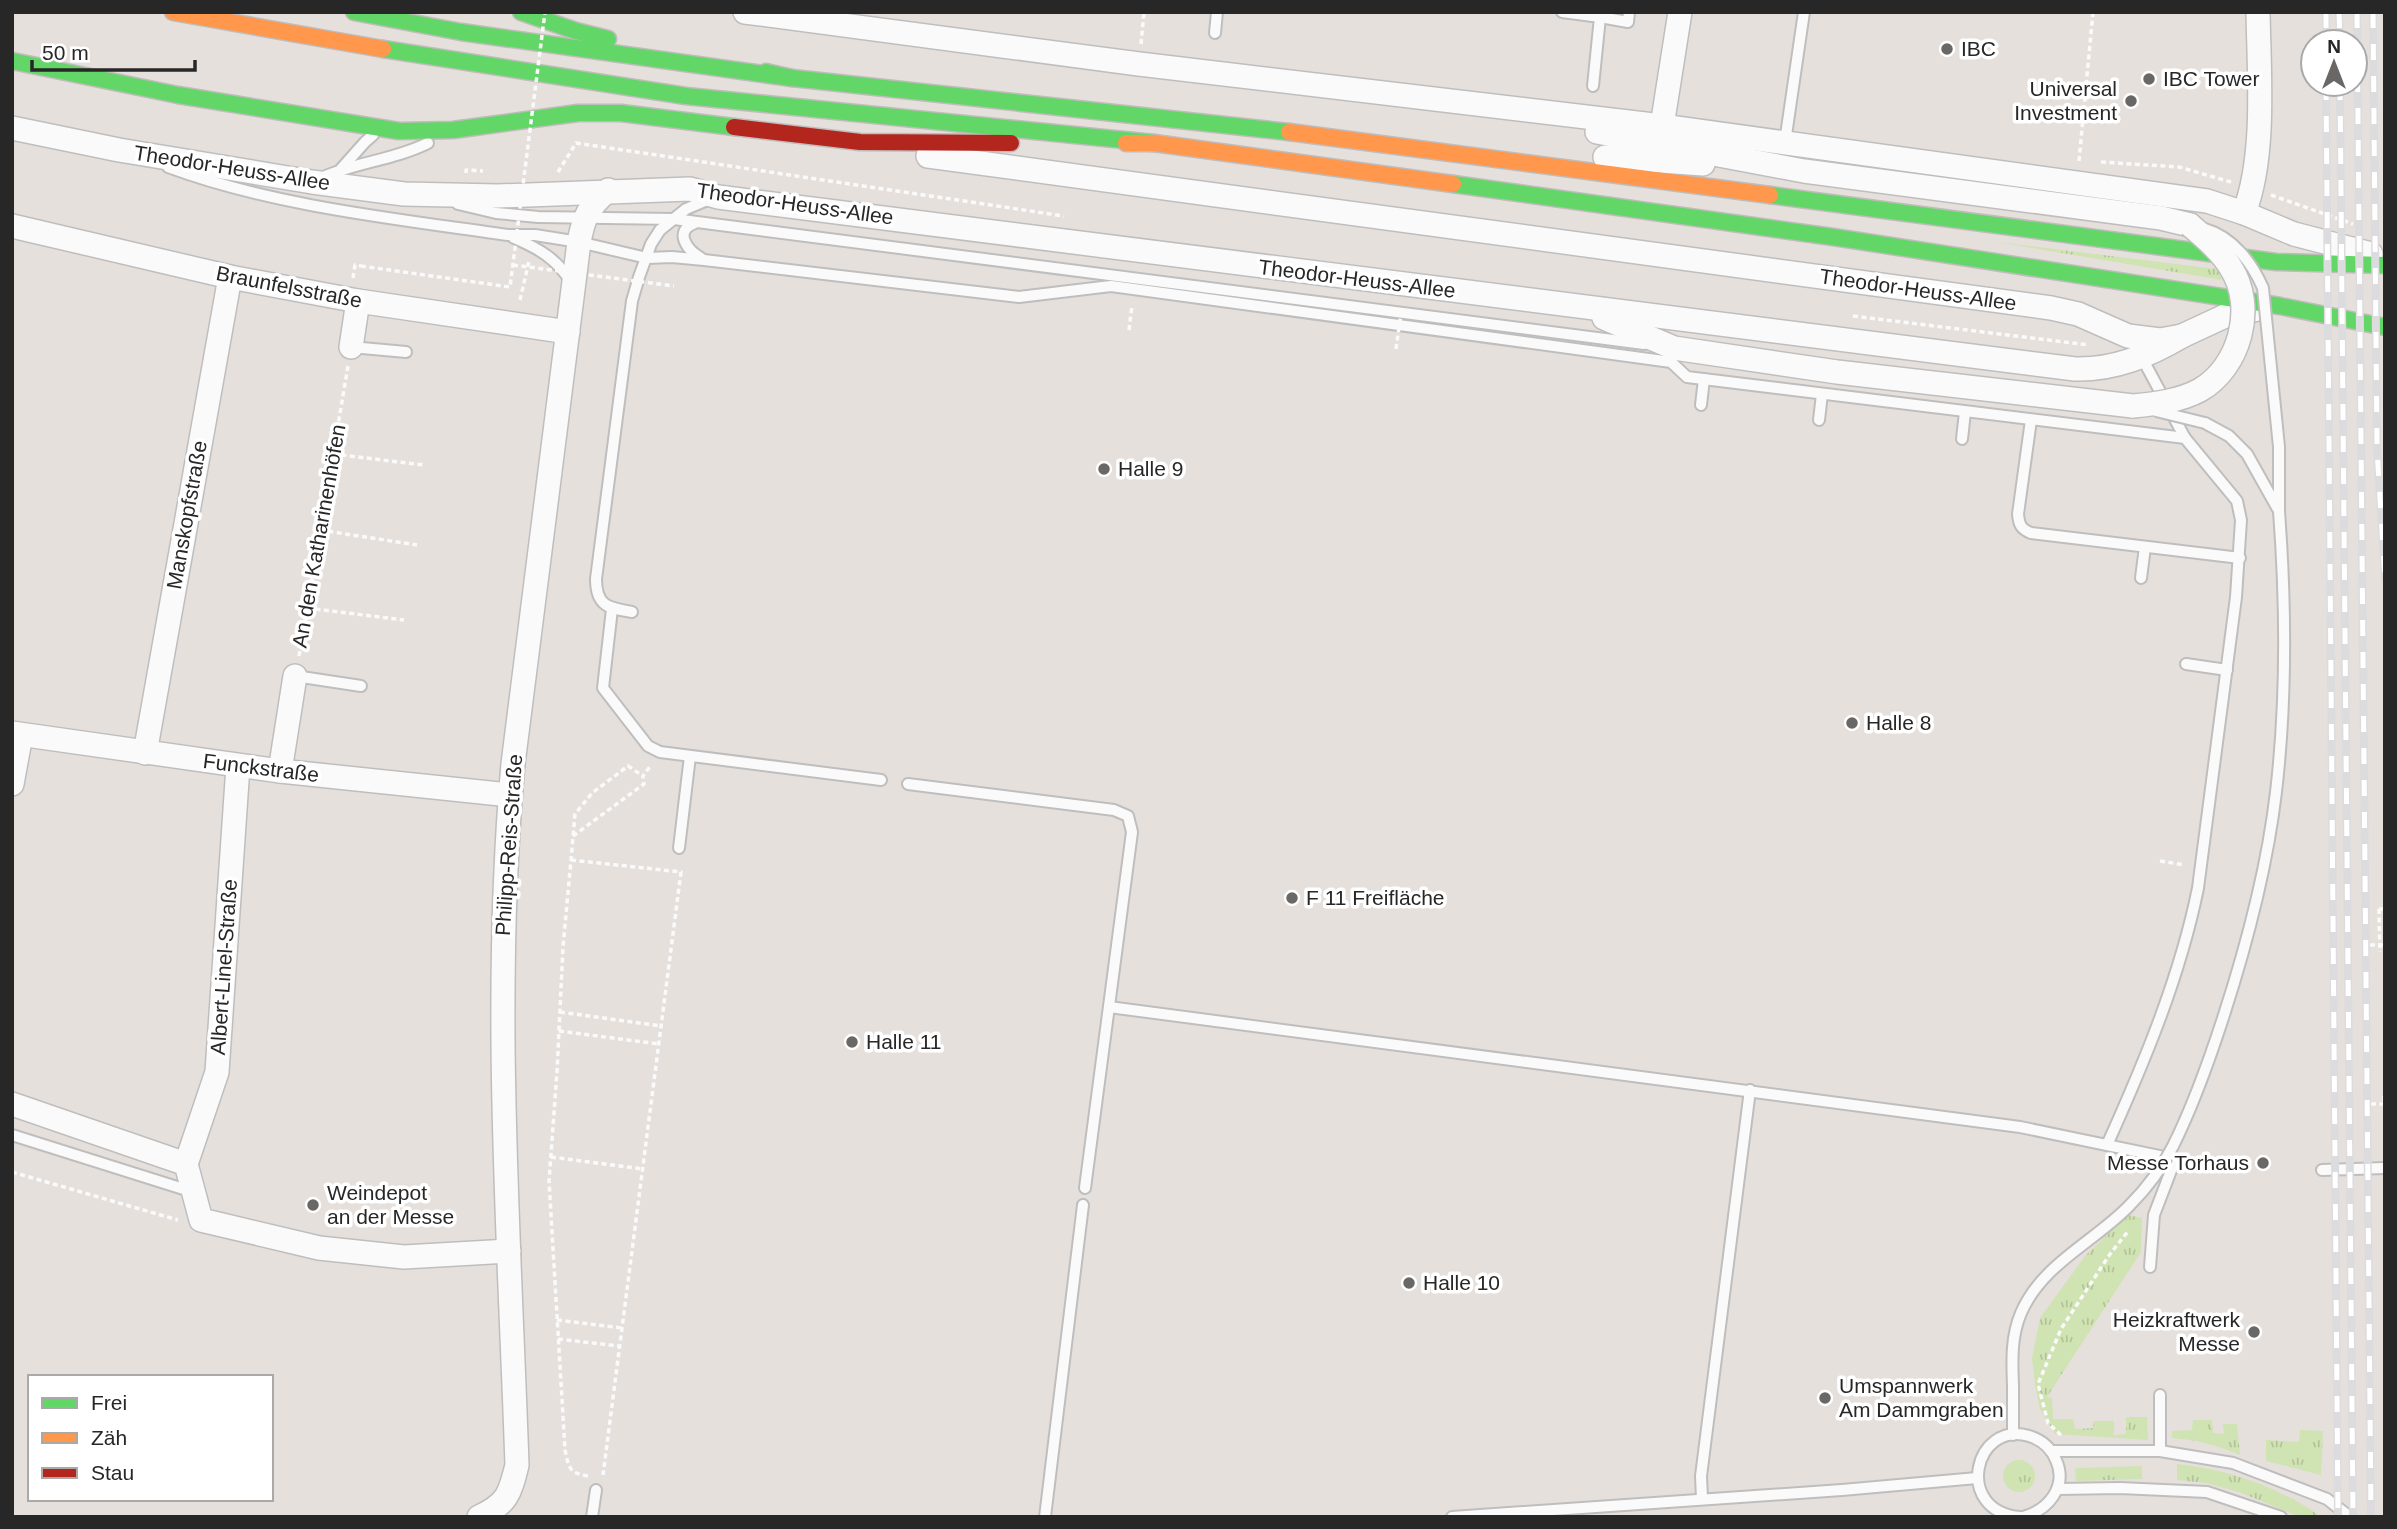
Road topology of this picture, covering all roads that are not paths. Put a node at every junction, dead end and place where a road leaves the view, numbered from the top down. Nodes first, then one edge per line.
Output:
1 (173, 12) edge
2 (354, 12) edge
3 (521, 12) edge
4 (745, 12) edge
5 (1217, 12) edge
6 (1562, 12) edge
7 (1629, 12) edge
8 (1680, 12) edge
9 (1804, 12) edge
10 (2258, 12) edge
11 (1600, 17) junction
12 (1215, 33) dead end
13 (12, 61) edge
14 (792, 78) junction
15 (1593, 86) dead end
16 (1409, 95) junction
17 (1662, 126) junction
18 (12, 128) edge
19 (385, 130) junction
20 (453, 130) junction
21 (1352, 140) junction
22 (860, 142) junction
23 (1785, 142) junction
24 (1154, 143) junction
25 (119, 150) junction
26 (341, 169) junction
27 (1804, 172) junction
28 (312, 182) junction
29 (608, 190) junction
30 (404, 194) junction
31 (718, 197) junction
32 (2244, 213) junction
33 (583, 218) junction
34 (674, 219) junction
35 (695, 223) junction
36 (2190, 225) junction
37 (12, 226) edge
38 (508, 235) junction
39 (579, 242) junction
40 (2385, 257) edge
41 (647, 258) junction
42 (704, 260) junction
43 (2385, 265) edge
44 (230, 277) junction
45 (574, 286) junction
46 (358, 301) junction
47 (2280, 306) junction
48 (1578, 307) junction
49 (1673, 318) junction
50 (1625, 327) junction
51 (2385, 327) edge
52 (568, 332) junction
53 (1584, 336) junction
54 (2128, 336) junction
55 (2182, 337) junction
56 (351, 347) joint
57 (1674, 348) junction
58 (406, 352) dead end
59 (2141, 357) junction
60 (1704, 379) junction
61 (1822, 394) junction
62 (1701, 405) dead end
63 (2133, 406) junction
64 (1965, 412) junction
65 (2031, 420) junction
66 (1819, 421) dead end
67 (2185, 438) junction
68 (1962, 439) dead end
69 (2279, 511) junction
70 (2145, 547) junction
71 (2240, 558) junction
72 (2141, 578) dead end
73 (612, 609) junction
74 (632, 612) dead end
75 (2186, 664) dead end
76 (2227, 670) junction
77 (295, 676) joint
78 (361, 686) dead end
79 (17, 734) edge
80 (145, 753) junction
81 (690, 756) junction
82 (238, 766) junction
83 (280, 771) junction
84 (881, 780) dead end
85 (12, 784) edge
86 (908, 784) dead end
87 (510, 795) junction
88 (679, 848) dead end
89 (1109, 1007) junction
90 (1750, 1090) junction
91 (12, 1104) edge
92 (12, 1135) edge
93 (2107, 1145) junction
94 (2175, 1160) junction
95 (186, 1164) junction
96 (2198, 1164) dead end
97 (2385, 1168) edge
98 (2322, 1170) dead end
99 (1085, 1188) dead end
100 (194, 1192) junction
101 (1083, 1205) dead end
102 (509, 1251) junction
103 (2150, 1267) dead end
104 (2160, 1395) dead end
105 (2013, 1435) junction
106 (2052, 1451) junction
107 (2160, 1451) junction
108 (1977, 1478) junction
109 (2058, 1489) junction
110 (596, 1490) dead end
111 (1702, 1499) junction
112 (489, 1512) edge
113 (1995, 1514) edge
114 (592, 1517) edge
115 (1045, 1517) edge
116 (1452, 1517) edge
117 (2022, 1517) edge
118 (2281, 1517) edge
119 (2350, 1517) edge

1 - 24 main road, Theodor-Heuss-Allee
2 - 14 main road
3 - 14 main road
4 - 16 street
5 - 12 lane
6 - 11 lane
7 - 11 lane
8 - 17 street
9 - 23 lane
10 - 32 street
11 - 15 lane
13 - 19 main road, Theodor-Heuss-Allee
14 - 21 main road
16 - 17 street
16 - 27 street
17 - 23 street
18 - 25 street, Theodor-Heuss-Allee
19 - 20 main road, Theodor-Heuss-Allee
19 - 26 lane
20 - 22 main road, Theodor-Heuss-Allee
20 - 26 lane
21 - 27 street
21 - 43 main road
22 - 24 main road, Theodor-Heuss-Allee
22 - 54 street, Theodor-Heuss-Allee
23 - 32 street
24 - 47 main road, Theodor-Heuss-Allee
25 - 28 street, Theodor-Heuss-Allee
25 - 38 lane
26 - 28 lane
27 - 36 street
28 - 30 street, Theodor-Heuss-Allee
29 - 30 street, Theodor-Heuss-Allee
29 - 31 street, Theodor-Heuss-Allee
29 - 33 street
30 - 33 lane
31 - 34 lane
31 - 48 street, Theodor-Heuss-Allee
32 - 40 street
33 - 34 lane
33 - 39 street, Philipp-Reis-Straße
34 - 35 lane
34 - 41 lane
35 - 42 lane
35 - 53 lane
36 - 63 street, Theodor-Heuss-Allee, bridge
36 - 69 lane, bridge
37 - 44 street, Braunfelsstraße
38 - 39 lane
38 - 45 lane
39 - 41 lane
39 - 45 street, Philipp-Reis-Straße
41 - 42 lane
41 - 73 lane
42 - 60 lane
44 - 46 street, Braunfelsstraße
44 - 80 street, Manskopfstraße
45 - 52 street, Philipp-Reis-Straße
46 - 52 street, Braunfelsstraße
46 - 56 street
47 - 51 main road, Theodor-Heuss-Allee
47 - 55 street, Theodor-Heuss-Allee
48 - 49 street, Theodor-Heuss-Allee
48 - 50 street, Theodor-Heuss-Allee
49 - 50 lane
49 - 59 street, Theodor-Heuss-Allee
50 - 53 lane
50 - 57 street, Theodor-Heuss-Allee
52 - 87 street, Philipp-Reis-Straße
53 - 57 lane
54 - 55 street, Theodor-Heuss-Allee
54 - 59 lane
55 - 59 street, Theodor-Heuss-Allee
56 - 58 lane
57 - 63 street, Theodor-Heuss-Allee
59 - 67 lane
60 - 61 lane
60 - 62 lane
61 - 64 lane
61 - 66 lane
63 - 69 lane, bridge
64 - 65 lane
64 - 68 lane
65 - 67 lane
65 - 70 lane
67 - 71 lane
69 - 105 lane, bridge
70 - 71 lane
70 - 72 lane
71 - 76 lane
73 - 74 lane
73 - 81 lane
75 - 76 lane
76 - 93 lane
77 - 78 lane
77 - 83 street, An den Katharinenhöfen
79 - 80 street, Funckstraße
79 - 85 street
80 - 82 street, Funckstraße
81 - 84 lane
81 - 88 lane
82 - 83 street, Funckstraße
82 - 95 street, Albert-Linel-Straße
83 - 87 street, Funckstraße
86 - 89 lane
87 - 102 street, Philipp-Reis-Straße
89 - 90 lane
89 - 99 lane
90 - 93 lane
90 - 111 lane
91 - 95 street
92 - 100 lane
93 - 94 lane
94 - 96 lane
94 - 103 lane
95 - 100 street
97 - 98 lane
100 - 102 street
101 - 115 lane
102 - 112 street, Philipp-Reis-Straße
104 - 107 lane
105 - 106 lane
105 - 108 lane
106 - 107 lane
106 - 109 lane
107 - 119 lane
108 - 111 lane
108 - 113 lane
109 - 117 lane
109 - 118 lane
110 - 114 lane
111 - 116 lane
113 - 117 lane

